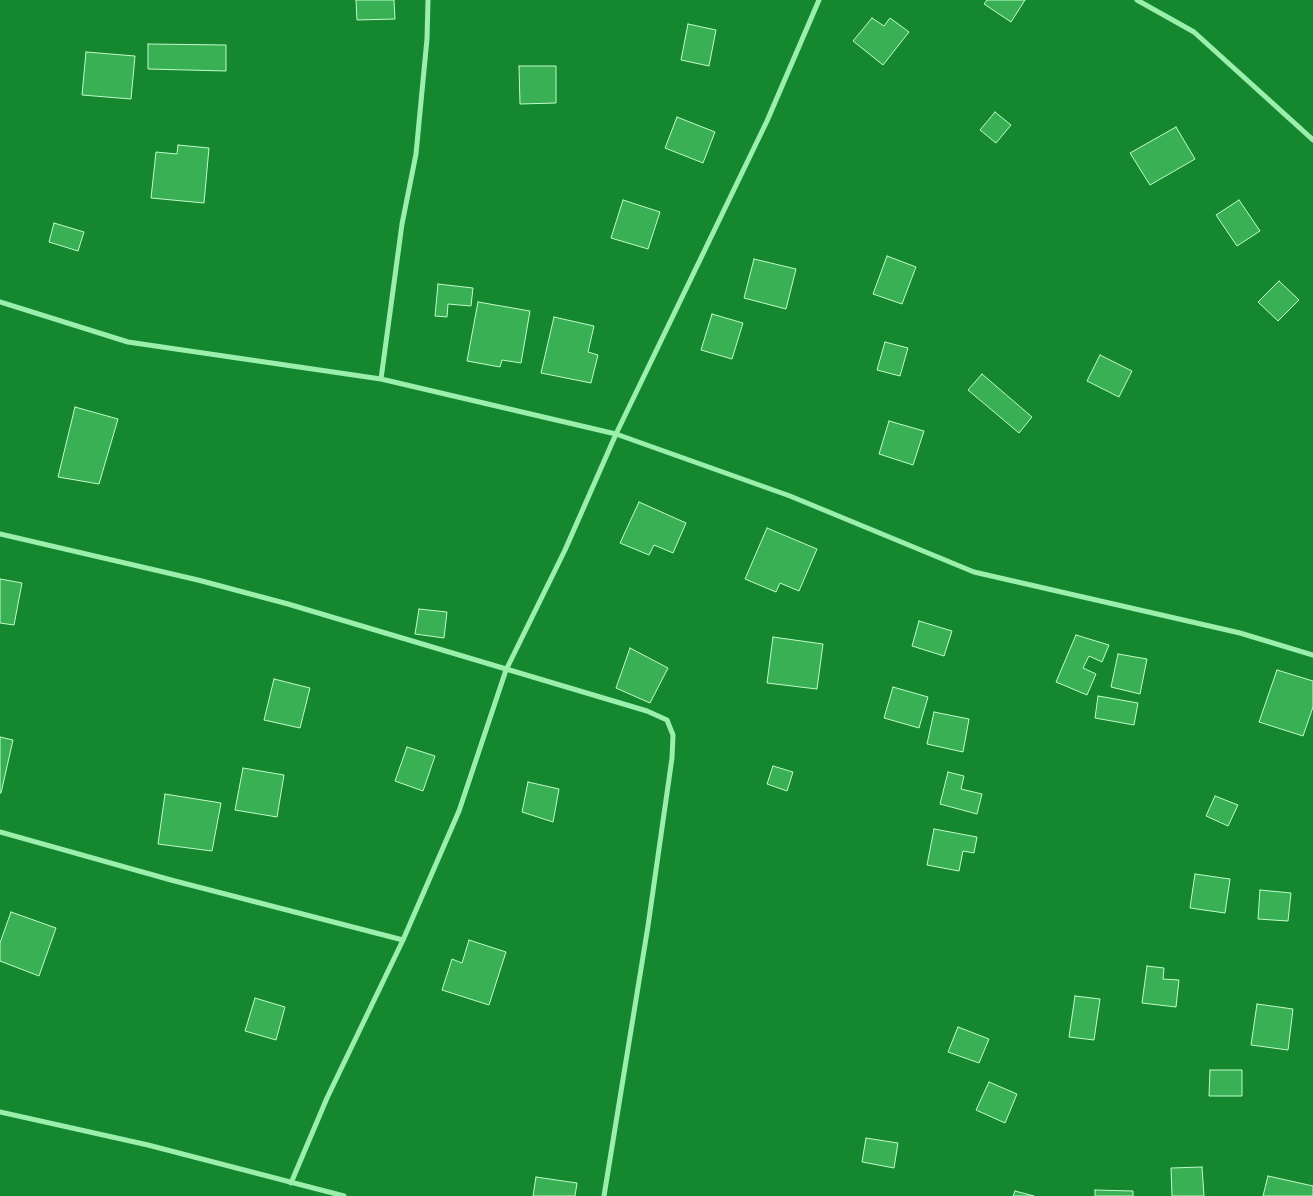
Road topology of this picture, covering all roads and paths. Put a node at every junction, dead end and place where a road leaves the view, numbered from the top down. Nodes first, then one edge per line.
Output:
1 (428, 0) edge
2 (818, 0) edge
3 (1137, 0) edge
4 (1313, 140) edge
5 (0, 302) edge
6 (381, 379) junction
7 (616, 434) junction
8 (0, 534) edge
9 (1313, 655) edge
10 (506, 670) junction
11 (0, 832) edge
12 (403, 940) junction
13 (0, 1112) edge
14 (291, 1183) junction
15 (344, 1196) edge
16 (604, 1196) edge

1 - 6 street
2 - 7 street
3 - 4 street
5 - 6 street
6 - 7 street
7 - 9 street
7 - 10 street
8 - 10 street
10 - 12 street
10 - 16 street
11 - 12 street
12 - 14 street
13 - 14 street
14 - 15 street

